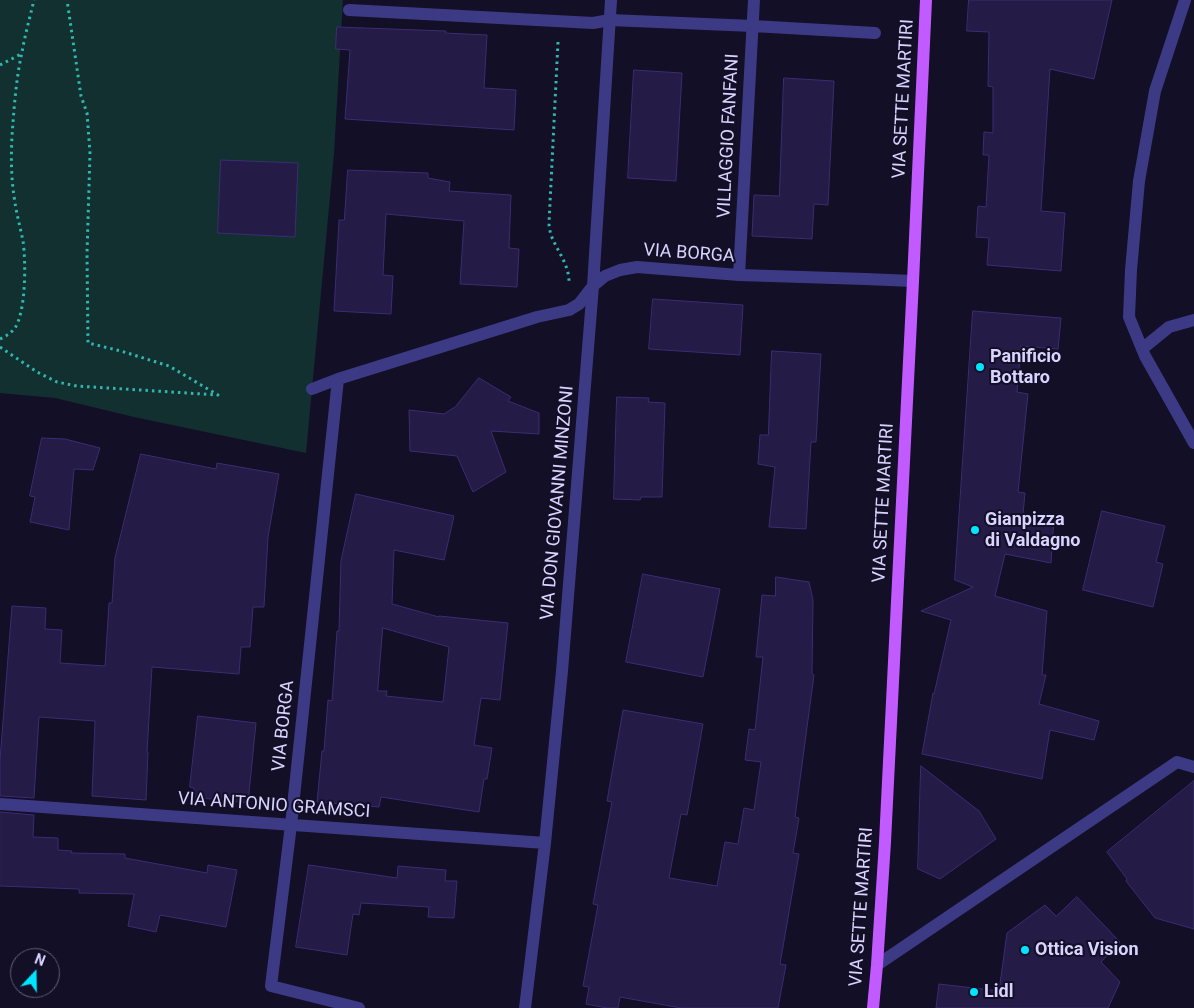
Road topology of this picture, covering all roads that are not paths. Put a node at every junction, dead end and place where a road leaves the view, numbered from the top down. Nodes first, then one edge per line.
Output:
1 (611, 0) edge
2 (754, 0) edge
3 (926, 0) edge
4 (1186, 0) edge
5 (349, 10) dead end
6 (610, 20) junction
7 (753, 26) junction
8 (875, 33) dead end
9 (740, 275) junction
10 (913, 281) junction
11 (593, 286) junction
12 (1194, 320) edge
13 (1142, 349) junction
14 (338, 379) junction
15 (312, 389) dead end
16 (1194, 443) edge
17 (1194, 767) edge
18 (0, 804) edge
19 (291, 825) junction
20 (545, 842) junction
21 (877, 965) junction
22 (359, 1008) edge
23 (524, 1008) edge
24 (873, 1008) edge

1 - 6 street, VIA DON GIOVANNI MINZONI
2 - 7 street, VILLAGGIO FANFANI
3 - 10 main road, VIA SETTE MARTIRI
4 - 13 street
5 - 6 street
6 - 7 street
6 - 11 street, VIA DON GIOVANNI MINZONI
7 - 8 street
7 - 9 street, VILLAGGIO FANFANI
9 - 10 street, VIA BORGA
9 - 11 street, VIA BORGA
10 - 21 main road, VIA SETTE MARTIRI
11 - 14 street, VIA BORGA
11 - 20 street, VIA DON GIOVANNI MINZONI
12 - 13 street
13 - 16 street
14 - 15 street, VIA BORGA
14 - 19 street, VIA BORGA
17 - 21 street
18 - 19 street, VIA ANTONIO GRAMSCI
19 - 20 street, VIA ANTONIO GRAMSCI
19 - 22 street, VIA BORGA
20 - 23 street, VIA DON GIOVANNI MINZONI
21 - 24 main road, VIA SETTE MARTIRI

